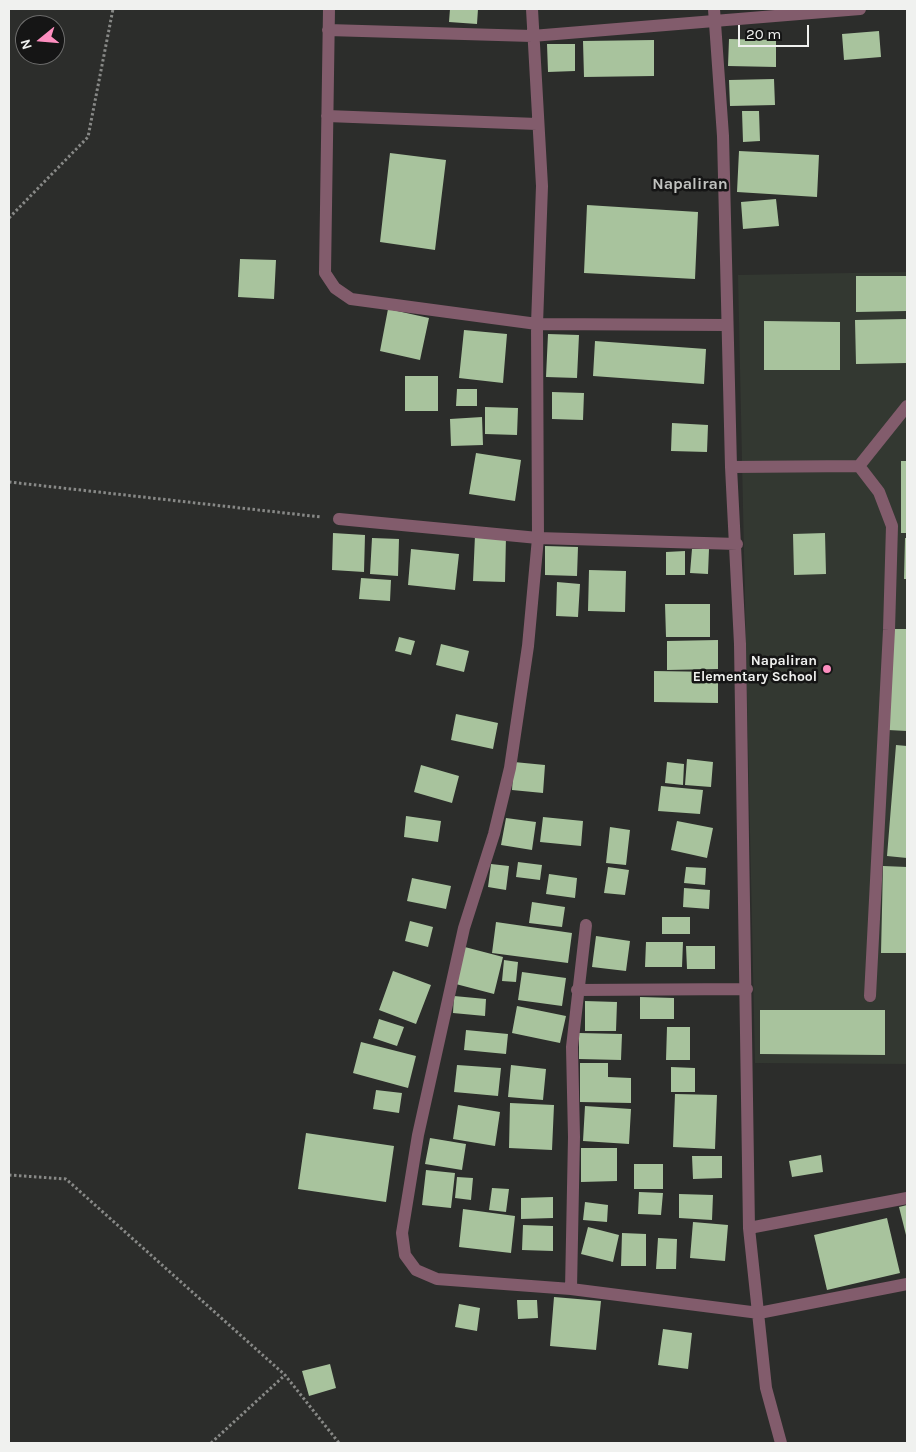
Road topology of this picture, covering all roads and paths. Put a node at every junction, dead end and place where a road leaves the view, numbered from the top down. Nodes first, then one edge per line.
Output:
1 (113, 9) edge
2 (328, 9) edge
3 (532, 9) edge
4 (860, 9) edge
5 (715, 15) edge
6 (328, 30) junction
7 (532, 36) junction
8 (327, 116) junction
9 (537, 124) junction
10 (9, 218) edge
11 (537, 324) junction
12 (727, 325) junction
13 (907, 406) edge
14 (859, 466) junction
15 (732, 467) junction
16 (9, 482) edge
17 (339, 519) joint
18 (538, 538) junction
19 (736, 544) junction
20 (586, 925) dead end
21 (747, 989) junction
22 (577, 990) junction
23 (870, 996) dead end
24 (9, 1175) edge
25 (907, 1198) edge
26 (749, 1228) junction
27 (907, 1284) edge
28 (572, 1289) junction
29 (759, 1314) junction
30 (285, 1375) junction
31 (211, 1443) edge
32 (339, 1443) edge
33 (781, 1443) edge

1 - 10 path
2 - 6 street
3 - 7 street
4 - 5 street
5 - 7 street
5 - 12 street
6 - 7 street
6 - 8 street
7 - 9 street
8 - 9 street
8 - 11 street
9 - 11 street
11 - 12 street
11 - 18 street
12 - 15 street
13 - 14 street
14 - 15 street
14 - 23 street
15 - 19 street
16 - 17 path
17 - 18 street
18 - 19 street
18 - 28 street
19 - 21 street
20 - 22 street
21 - 22 street
21 - 26 street
22 - 28 street
24 - 30 path
25 - 26 street
26 - 29 street
27 - 29 street
28 - 29 street
29 - 33 street
30 - 31 path
30 - 32 path

